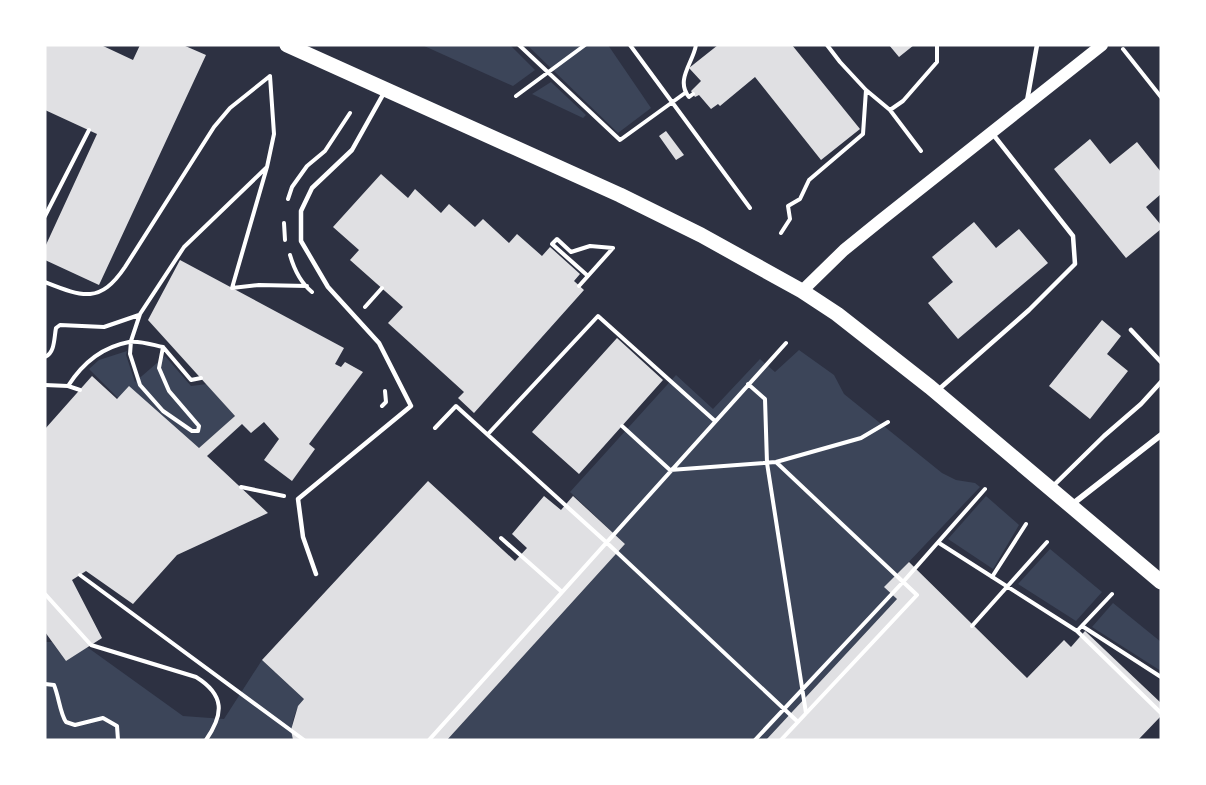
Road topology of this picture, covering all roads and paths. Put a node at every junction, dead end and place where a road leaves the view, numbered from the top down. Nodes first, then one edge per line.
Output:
1 (287, 45) edge
2 (519, 45) edge
3 (585, 45) edge
4 (630, 45) edge
5 (696, 45) edge
6 (827, 45) edge
7 (937, 45) edge
8 (1037, 45) edge
9 (1102, 45) edge
10 (1123, 49) dead end
11 (548, 72) junction
12 (387, 89) junction
13 (866, 90) junction
14 (685, 93) junction
15 (693, 94) dead end
16 (516, 96) dead end
17 (1161, 97) edge
18 (671, 103) junction
19 (1026, 107) junction
20 (890, 110) junction
21 (89, 130) dead end
22 (992, 133) junction
23 (921, 151) dead end
24 (267, 167) junction
25 (750, 208) dead end
26 (45, 216) edge
27 (782, 233) dead end
28 (588, 276) junction
29 (45, 282) edge
30 (579, 286) dead end
31 (328, 287) junction
32 (382, 288) dead end
33 (802, 291) junction
34 (140, 314) junction
35 (357, 317) junction
36 (1131, 330) dead end
37 (131, 341) junction
38 (786, 343) dead end
39 (163, 347) junction
40 (45, 357) edge
41 (1161, 362) edge
42 (201, 378) dead end
43 (1161, 382) edge
44 (748, 384) junction
45 (45, 385) edge
46 (68, 386) junction
47 (80, 390) dead end
48 (936, 392) junction
49 (715, 421) junction
50 (888, 422) dead end
51 (622, 426) dead end
52 (435, 428) dead end
53 (488, 434) junction
54 (1161, 435) edge
55 (776, 462) junction
56 (767, 463) junction
57 (670, 470) junction
58 (241, 487) dead end
59 (985, 489) dead end
60 (1050, 489) junction
61 (298, 499) junction
62 (1070, 506) junction
63 (1026, 524) dead end
64 (501, 538) dead end
65 (606, 542) junction
66 (1047, 542) dead end
67 (939, 543) junction
68 (316, 574) dead end
69 (80, 575) dead end
70 (992, 578) junction
71 (903, 582) junction
72 (1161, 582) edge
73 (1007, 587) junction
74 (561, 592) junction
75 (45, 594) edge
76 (1112, 594) dead end
77 (972, 626) dead end
78 (1082, 626) junction
79 (1077, 632) junction
80 (1161, 676) edge
81 (45, 684) edge
82 (803, 690) junction
83 (784, 710) junction
84 (806, 713) junction
85 (1161, 713) edge
86 (798, 722) junction
87 (118, 740) edge
88 (206, 740) edge
89 (304, 740) edge
90 (429, 740) edge
91 (755, 740) edge
92 (781, 740) edge

1 - 12 main road
2 - 11 path
3 - 11 path
4 - 18 path
5 - 14 path
6 - 13 path
7 - 20 path
8 - 19 lane
9 - 19 main road
10 - 17 path
11 - 16 path
11 - 18 path
12 - 31 lane
12 - 33 main road
13 - 20 path
13 - 27 path
14 - 15 path
14 - 18 path
18 - 25 path
19 - 22 main road
20 - 23 path
21 - 26 path
22 - 33 main road
22 - 48 lane
24 - 29 path
24 - 31 path
24 - 34 path
28 - 28 path
28 - 30 path
31 - 35 lane
32 - 35 path
33 - 48 main road
34 - 37 path
34 - 40 path
35 - 61 lane
36 - 41 lane
37 - 39 path
37 - 39 path
37 - 46 path
38 - 44 path
39 - 42 path
43 - 60 lane
44 - 49 path
44 - 56 path
45 - 46 path
46 - 47 path
48 - 60 main road
49 - 53 path
49 - 57 path
50 - 55 path
51 - 57 path
52 - 53 path
53 - 65 path
54 - 62 street
55 - 56 path
55 - 71 path
56 - 57 path
56 - 82 path
57 - 65 path
58 - 61 path
59 - 67 path
60 - 62 main road
61 - 68 lane
62 - 72 main road
63 - 70 path
64 - 74 path
65 - 74 path
65 - 83 path
66 - 73 path
67 - 70 path
67 - 71 path
69 - 89 path
70 - 73 path
71 - 82 path
71 - 84 path
73 - 77 path
73 - 79 path
74 - 90 path
75 - 88 path
76 - 78 path
78 - 79 path
78 - 80 path
79 - 85 path
81 - 87 path
82 - 83 path
82 - 84 path
83 - 86 path
83 - 91 path
84 - 86 path
86 - 92 path

